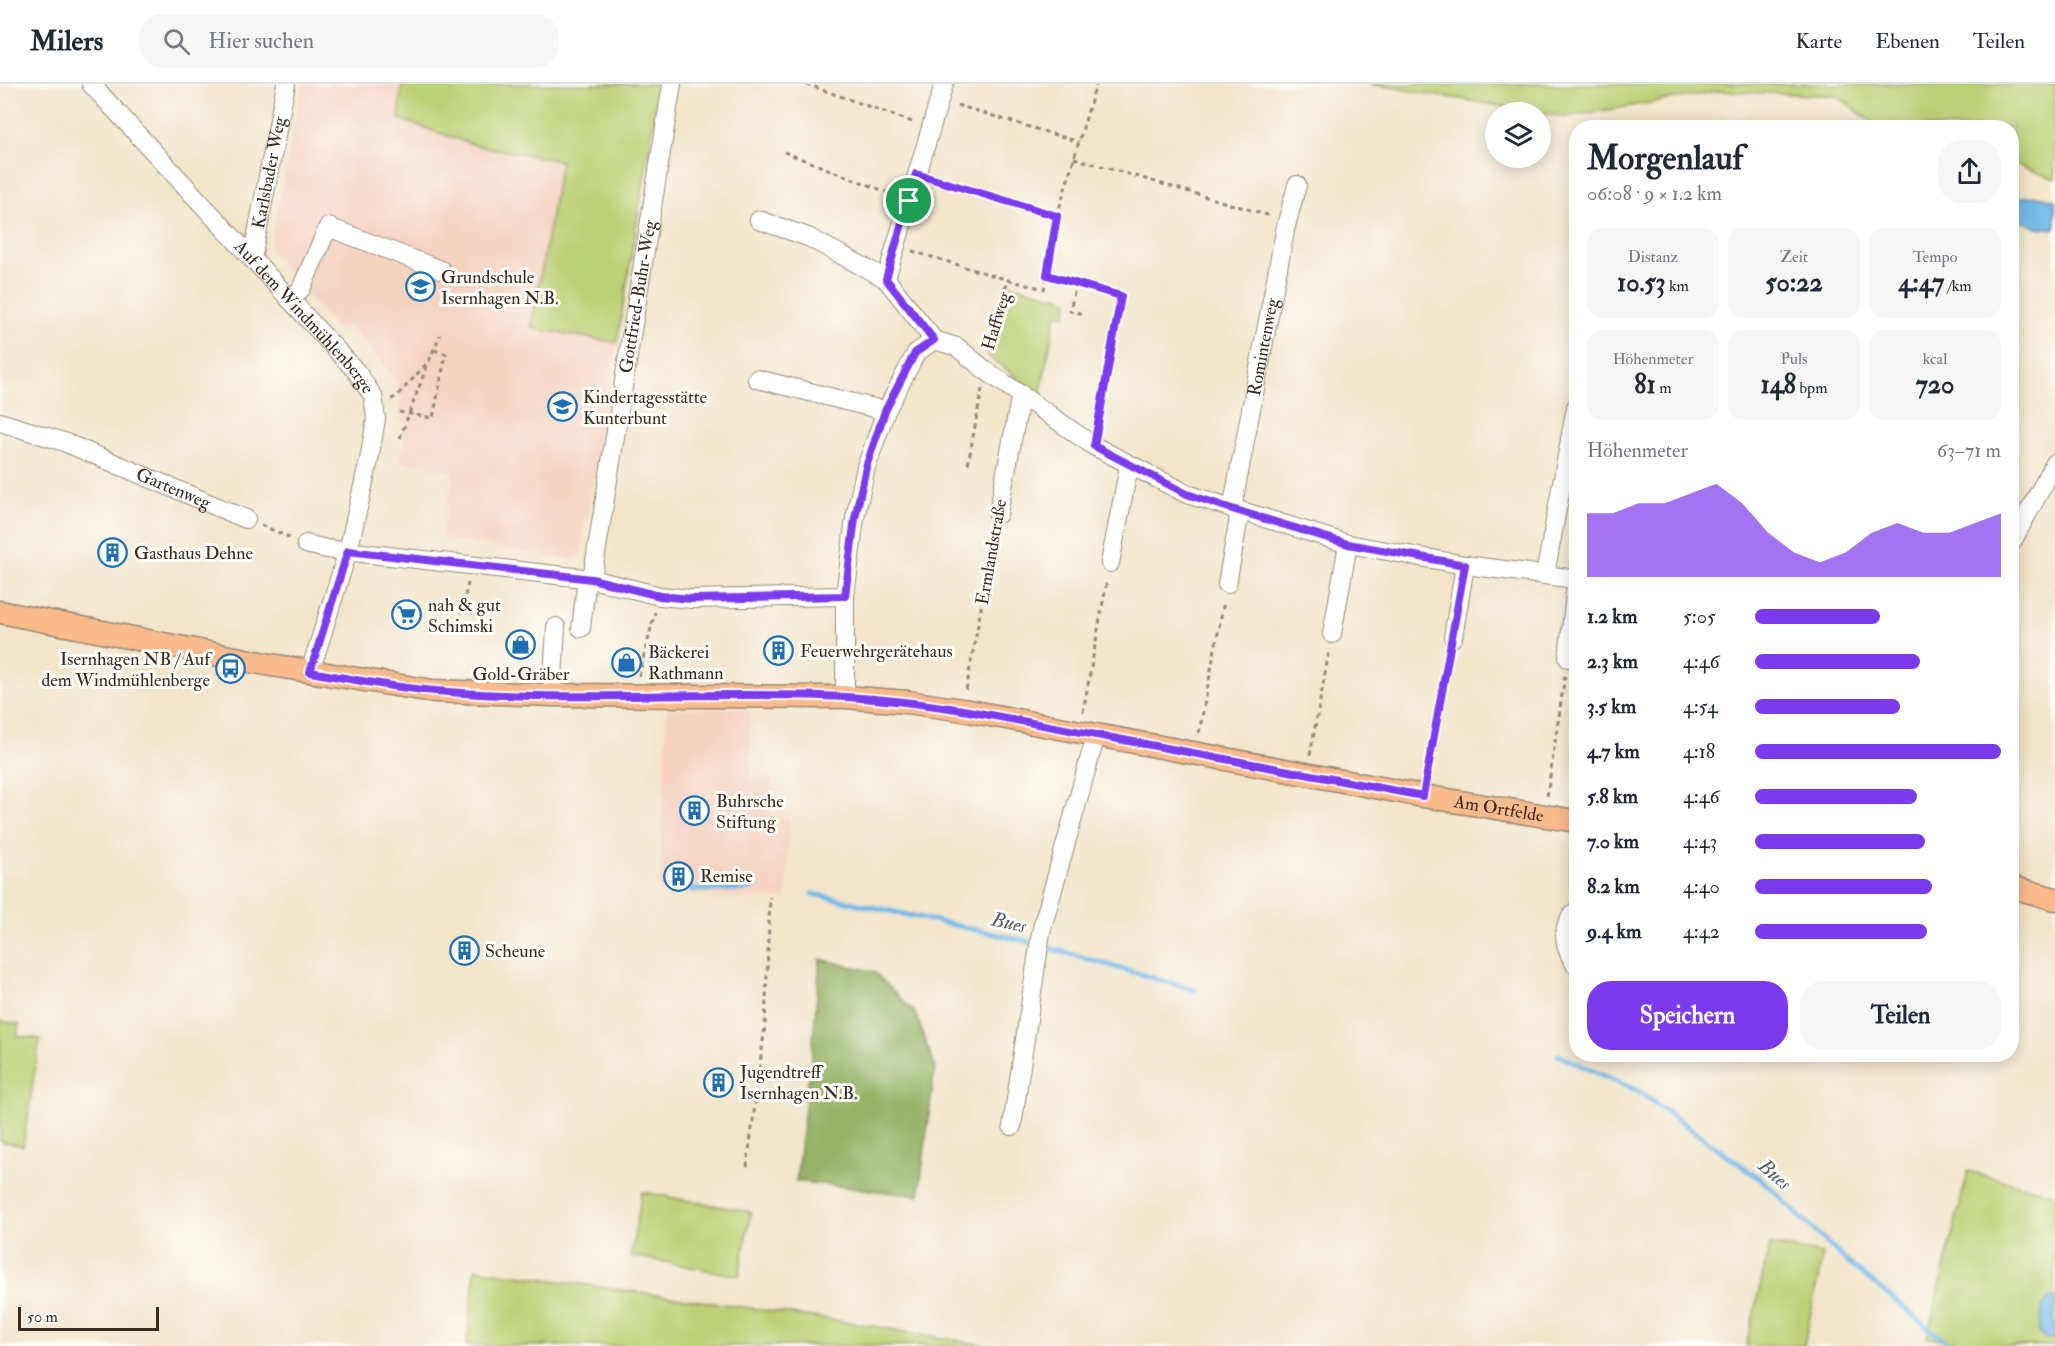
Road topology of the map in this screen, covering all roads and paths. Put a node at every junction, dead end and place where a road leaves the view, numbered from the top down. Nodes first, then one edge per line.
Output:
1 (91, 84) edge
2 (286, 84) edge
3 (672, 84) edge
4 (806, 84) edge
5 (1096, 84) edge
6 (941, 92) edge
7 (930, 129) junction
8 (1079, 142) junction
9 (784, 152) dead end
10 (1074, 158) junction
11 (916, 174) junction
12 (1297, 185) dead end
13 (909, 201) junction
14 (1057, 216) junction
15 (759, 220) dead end
16 (1287, 221) junction
17 (896, 246) junction
18 (252, 259) junction
19 (441, 270) dead end
20 (1047, 275) junction
21 (886, 279) junction
22 (1008, 280) junction
23 (1076, 283) junction
24 (290, 300) junction
25 (1084, 314) dead end
26 (440, 335) dead end
27 (934, 340) junction
28 (434, 351) junction
29 (429, 360) junction
30 (984, 368) junction
31 (757, 379) dead end
32 (1021, 393) junction
33 (374, 406) junction
34 (399, 411) dead end
35 (885, 411) junction
36 (409, 414) junction
37 (0, 423) edge
38 (400, 438) dead end
39 (1569, 445) edge
40 (1094, 446) junction
41 (2055, 463) edge
42 (968, 464) dead end
43 (1129, 466) junction
44 (1236, 510) junction
45 (998, 514) joint
46 (246, 519) joint
47 (2019, 529) edge
48 (306, 544) joint
49 (1348, 544) junction
50 (348, 551) junction
51 (1110, 563) joint
52 (1465, 565) junction
53 (471, 566) junction
54 (1545, 575) junction
55 (589, 578) junction
56 (1569, 578) edge
57 (1227, 585) joint
58 (845, 596) junction
59 (0, 612) edge
60 (654, 619) dead end
61 (459, 622) dead end
62 (556, 627) dead end
63 (581, 628) dead end
64 (1332, 634) joint
65 (1453, 638) joint
66 (1569, 649) edge
67 (1568, 658) joint
68 (310, 672) junction
69 (552, 695) junction
70 (634, 696) junction
71 (845, 697) junction
72 (963, 710) junction
73 (1088, 733) junction
74 (1195, 754) junction
75 (1306, 774) junction
76 (1423, 796) junction
77 (1545, 817) junction
78 (1569, 820) edge
79 (2019, 889) edge
80 (770, 897) dead end
81 (2055, 899) edge
82 (1569, 919) edge
83 (1569, 953) edge
84 (1012, 1126) dead end
85 (747, 1167) dead end

1 - 18 street, Auf dem Windmühlenberge
2 - 18 street, Karlsbader Weg
3 - 55 street, Gottfried-Buhr-Weg
4 - 7 path
5 - 8 path
6 - 7 street
6 - 8 path
7 - 11 street
8 - 10 path
9 - 13 path
10 - 14 path
10 - 16 path
11 - 13 street
11 - 14 path
12 - 16 street, Romintenweg
13 - 17 street
14 - 20 path
15 - 21 street
16 - 44 street, Romintenweg
17 - 21 street
17 - 22 path
18 - 24 street, Auf dem Windmühlenberge
19 - 24 street
20 - 22 path, Haffweg
20 - 23 path
21 - 27 street
22 - 30 path, Haffweg
23 - 25 path
23 - 40 path
24 - 33 street, Auf dem Windmühlenberge
26 - 28 path
27 - 30 street
27 - 35 street
28 - 29 path
28 - 36 path
29 - 33 path
29 - 36 path
30 - 32 street
30 - 42 path
31 - 35 street
32 - 40 street
32 - 45 street, Ermlandstraße
33 - 50 street, Auf dem Windmühlenberge
34 - 36 path
35 - 58 street
36 - 38 path
37 - 46 street, Gartenweg
39 - 54 street
40 - 43 street
41 - 47 street
43 - 44 street
43 - 51 street
44 - 49 street
44 - 57 street
45 - 72 path, Ermlandstraße
46 - 48 path
48 - 50 street
49 - 52 street
49 - 64 street
50 - 53 street
50 - 68 street, Auf dem Windmühlenberge
51 - 73 path
52 - 54 street
52 - 65 street
53 - 55 street
53 - 61 path
54 - 56 street
55 - 58 street
55 - 63 street, Gottfried-Buhr-Weg
57 - 74 path
58 - 71 street
59 - 68 main road, Am Ortfelde
60 - 70 path
62 - 69 street
64 - 75 path
65 - 76 path
66 - 67 street
67 - 77 path
68 - 69 main road, Am Ortfelde
69 - 70 main road, Am Ortfelde
70 - 71 main road, Am Ortfelde
71 - 72 main road, Am Ortfelde
72 - 73 main road, Am Ortfelde
73 - 74 main road, Am Ortfelde
73 - 84 street
74 - 75 main road, Am Ortfelde
75 - 76 main road, Am Ortfelde
76 - 77 main road, Am Ortfelde
77 - 78 main road, Am Ortfelde
79 - 81 main road
80 - 85 path
82 - 83 street

